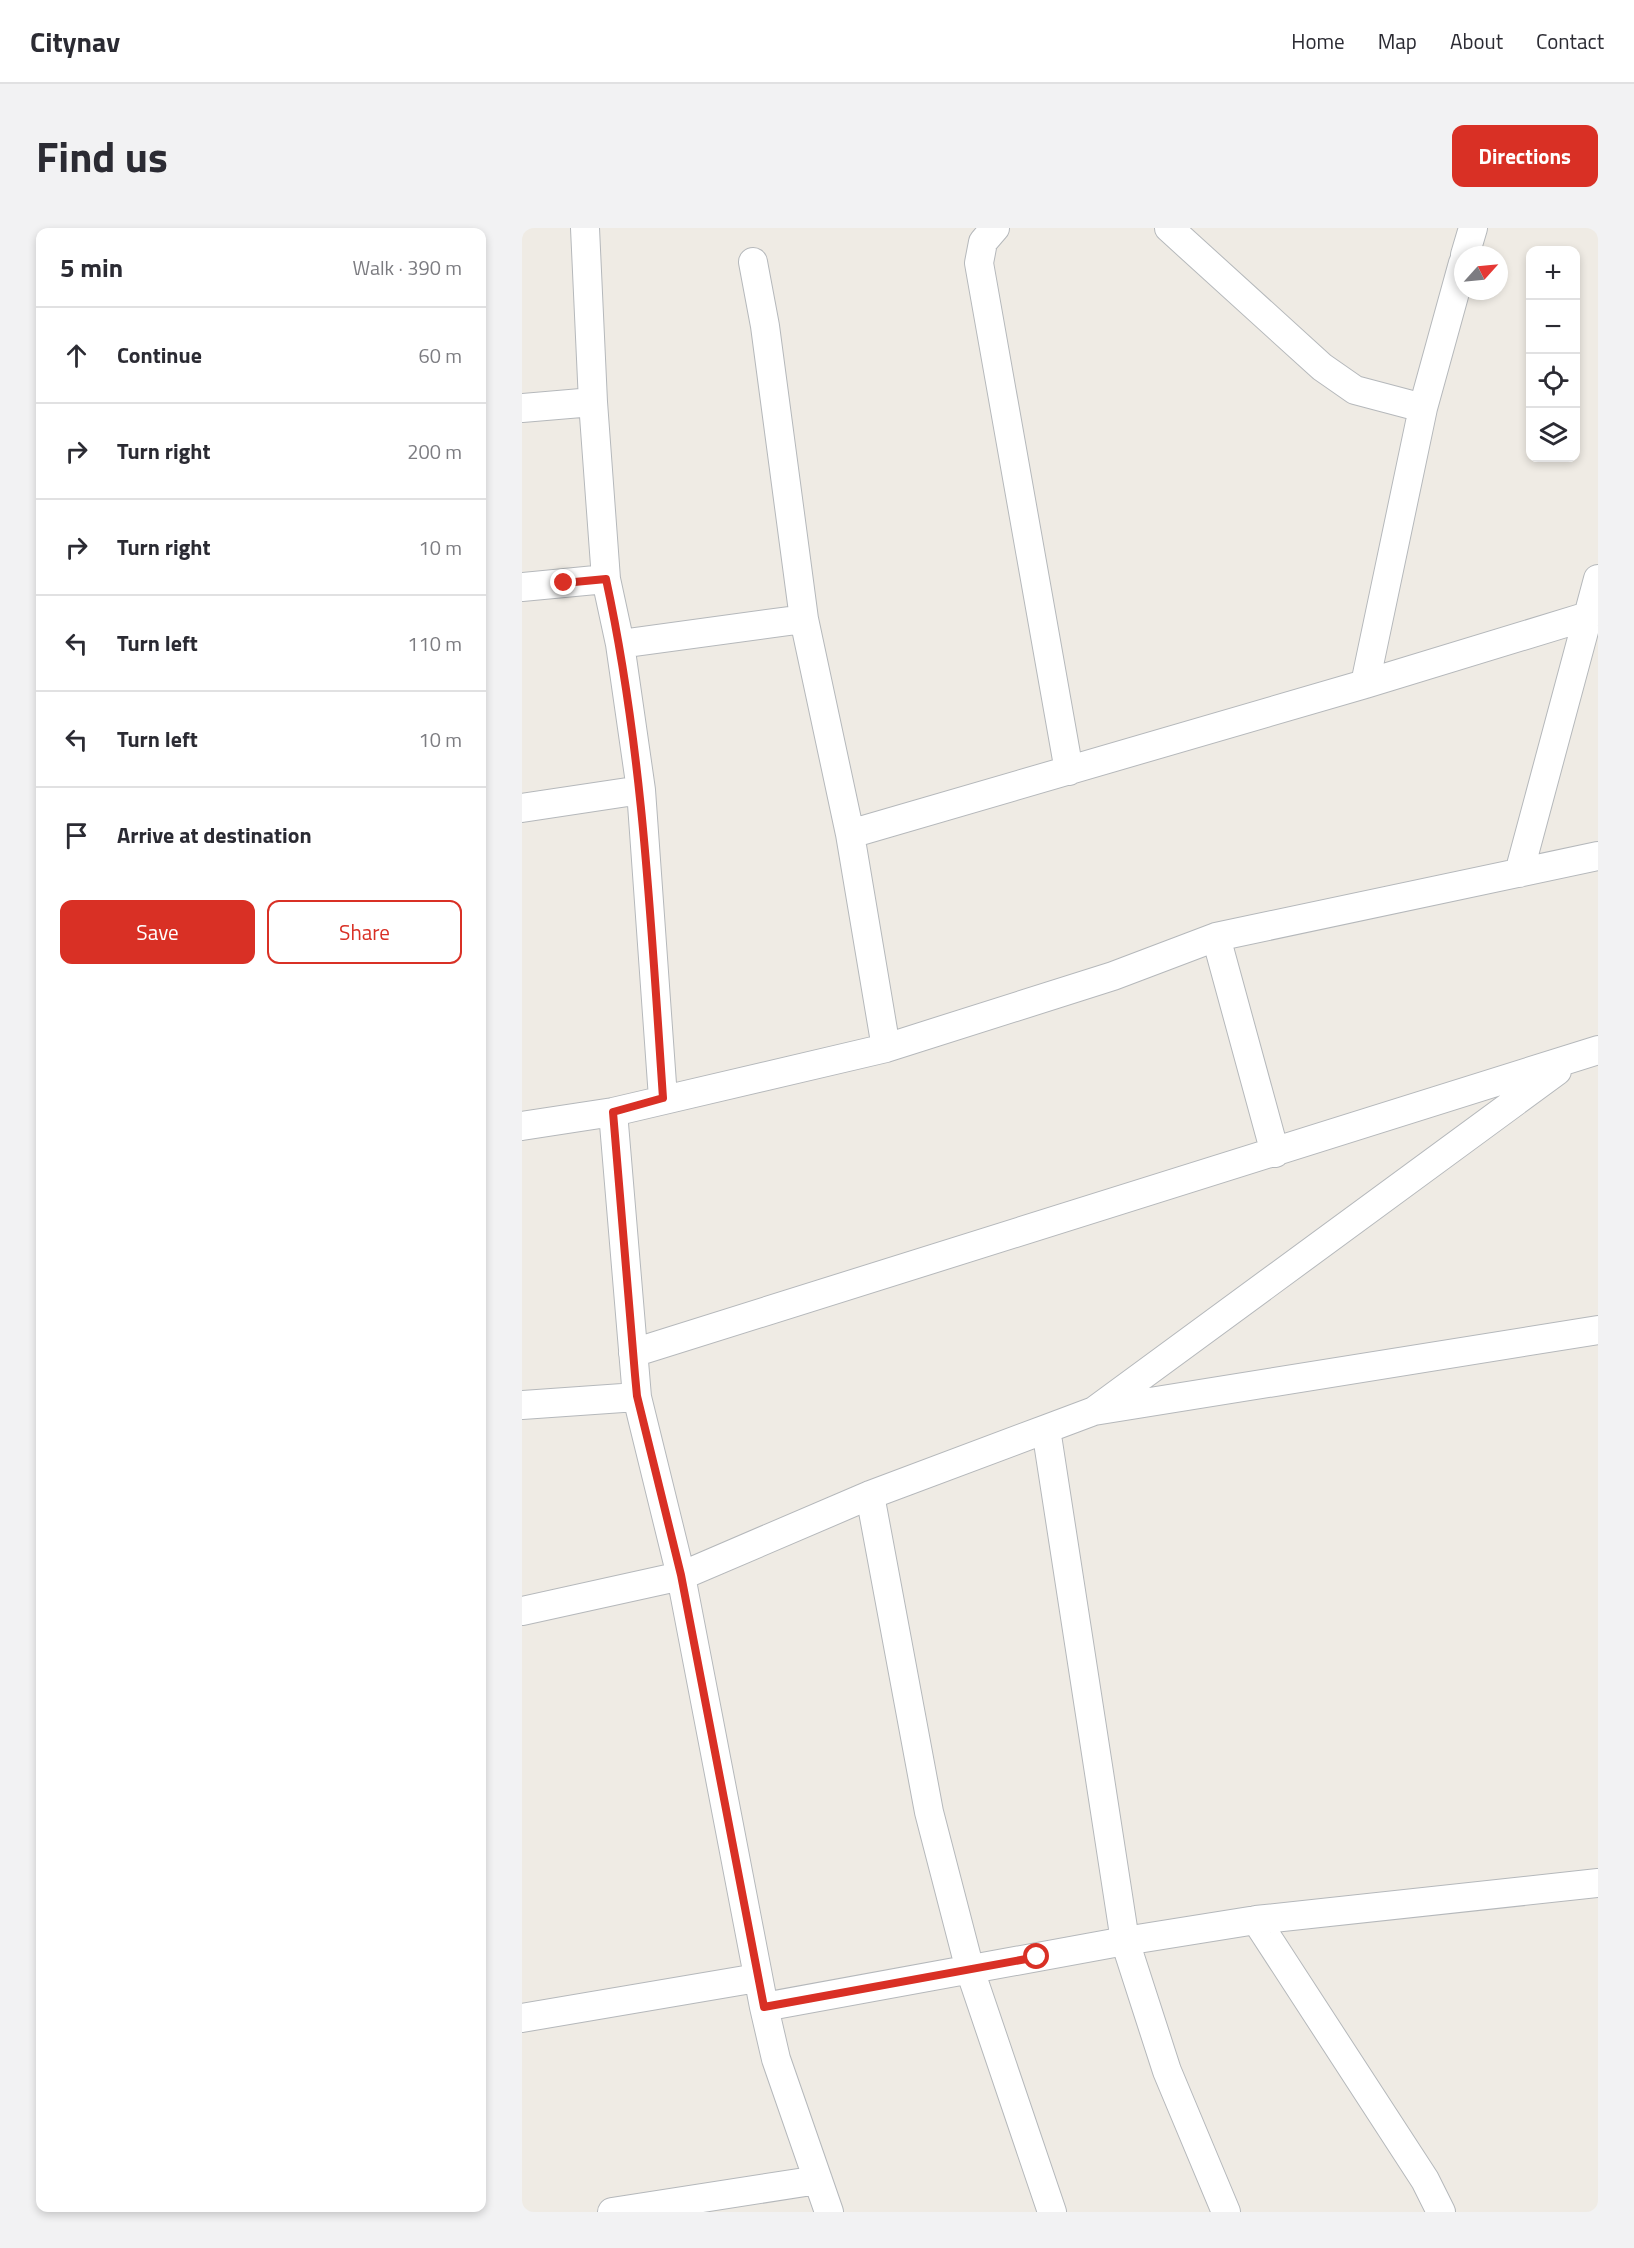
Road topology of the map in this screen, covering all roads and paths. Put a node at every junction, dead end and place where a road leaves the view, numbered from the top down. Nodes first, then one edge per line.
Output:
1 (585, 228) edge
2 (995, 228) edge
3 (1169, 228) edge
4 (1473, 228) edge
5 (1468, 246) edge
6 (753, 262) dead end
7 (1454, 296) edge
8 (592, 402) junction
9 (522, 408) edge
10 (1423, 408) junction
11 (606, 579) junction
12 (1598, 579) edge
13 (522, 587) edge
14 (1588, 616) junction
15 (804, 619) junction
16 (620, 644) junction
17 (1365, 684) junction
18 (1069, 771) junction
19 (640, 790) junction
20 (522, 808) edge
21 (850, 834) junction
22 (1598, 856) edge
23 (1519, 873) junction
24 (1216, 937) junction
25 (886, 1048) junction
26 (1587, 1054) edge
27 (663, 1098) junction
28 (613, 1112) junction
29 (522, 1126) edge
30 (1275, 1153) junction
31 (1598, 1330) edge
32 (633, 1353) junction
33 (637, 1396) junction
34 (522, 1405) edge
35 (1094, 1411) junction
36 (1046, 1429) junction
37 (870, 1495) junction
38 (681, 1575) junction
39 (522, 1611) edge
40 (1598, 1883) edge
41 (1256, 1920) junction
42 (1125, 1941) junction
43 (970, 1970) junction
44 (757, 1978) junction
45 (764, 2007) junction
46 (522, 2018) edge
47 (818, 2180) junction
48 (657, 2209) edge
49 (612, 2212) edge
50 (829, 2212) edge
51 (1052, 2212) edge
52 (1226, 2212) edge
53 (1441, 2212) edge

1 - 8 street
2 - 18 street
3 - 10 street
4 - 5 street
6 - 15 street
7 - 10 street
8 - 9 street
8 - 11 street
10 - 17 street
11 - 13 street
11 - 16 street
12 - 14 street
14 - 17 street
14 - 23 street
15 - 16 street
15 - 21 street
16 - 19 street
17 - 18 street
18 - 21 street
19 - 20 street
19 - 27 street
21 - 25 street
22 - 23 street
23 - 24 street
24 - 25 street
24 - 30 street
25 - 27 street
26 - 30 street
26 - 35 street
27 - 28 street
28 - 29 street
28 - 32 street
30 - 32 street
31 - 35 street
32 - 33 street
33 - 34 street
33 - 38 street
35 - 36 street
36 - 37 street
36 - 42 street
37 - 38 street
37 - 43 street
38 - 39 street
38 - 44 street
40 - 41 street
41 - 42 street
41 - 53 street
42 - 43 street
42 - 52 street
43 - 45 street
43 - 51 street
44 - 45 street
44 - 46 street
45 - 47 street
47 - 48 street
47 - 50 street
48 - 49 street

